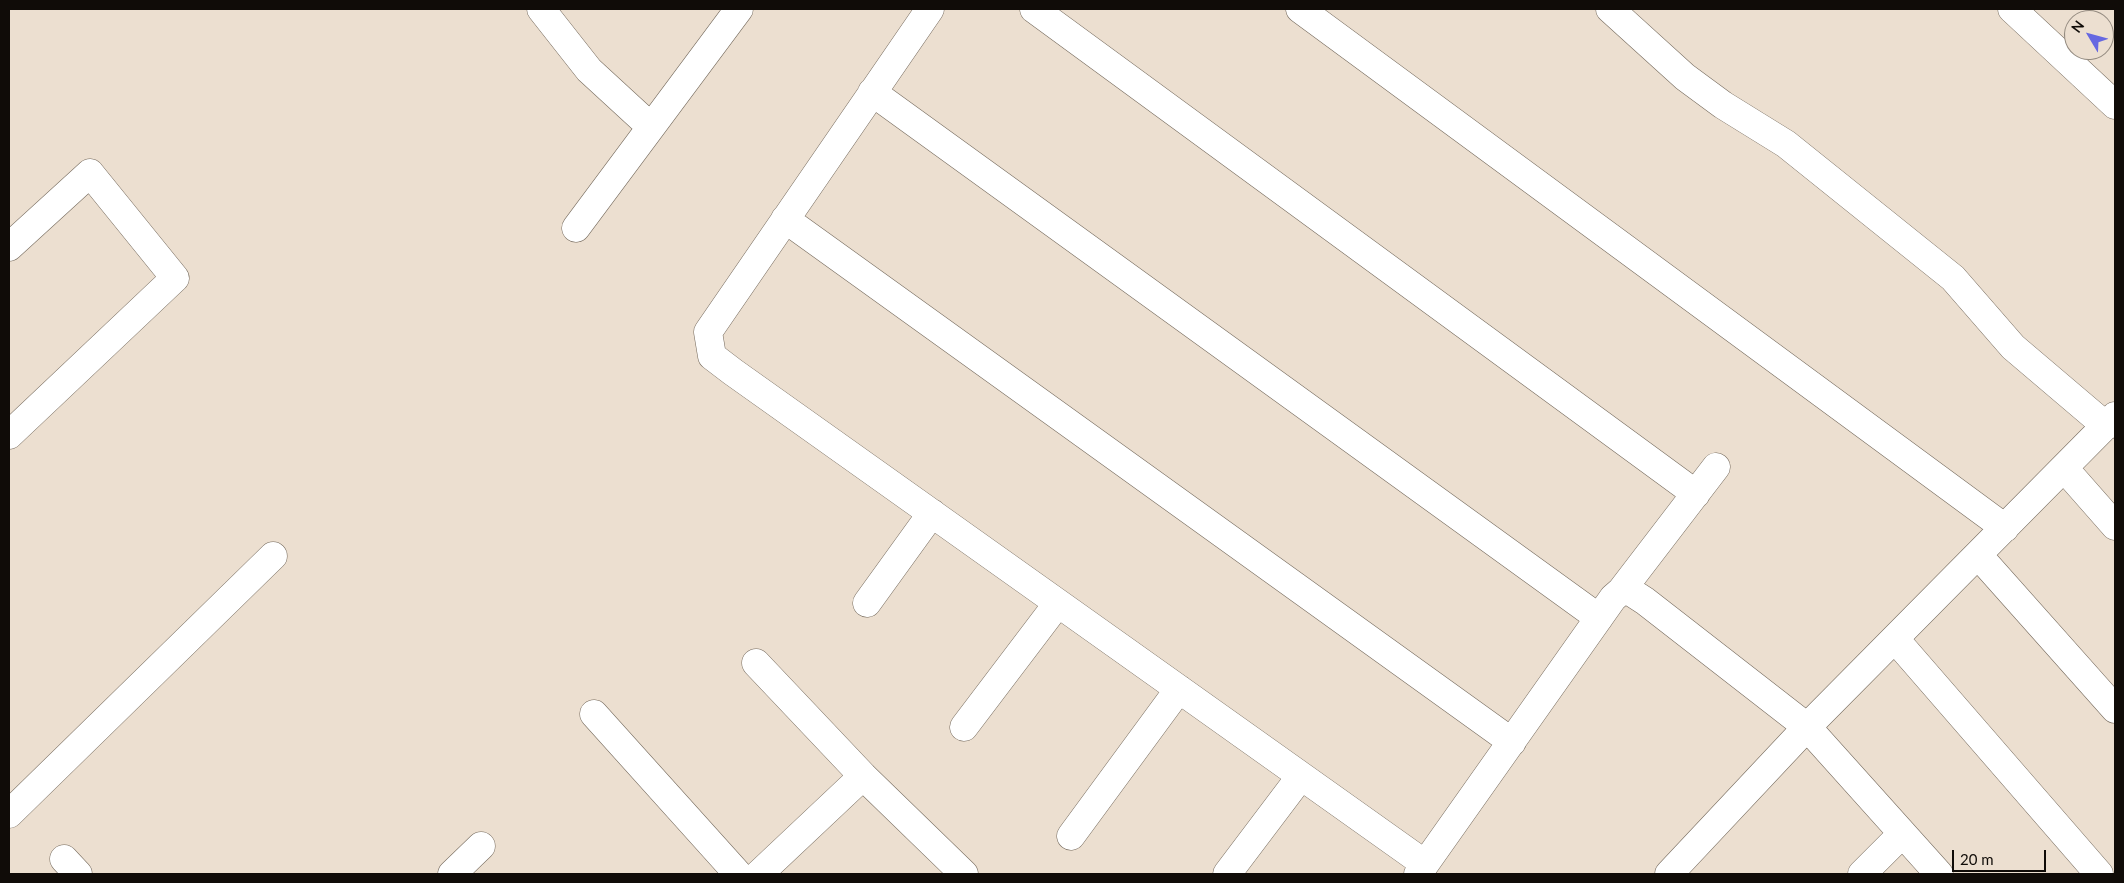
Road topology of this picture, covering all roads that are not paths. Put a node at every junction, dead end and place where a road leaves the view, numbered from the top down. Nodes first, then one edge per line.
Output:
1 (540, 9) edge
2 (739, 9) edge
3 (930, 9) edge
4 (1034, 9) edge
5 (1300, 9) edge
6 (1610, 9) edge
7 (2012, 9) edge
8 (872, 92) junction
9 (2115, 105) edge
10 (651, 127) junction
11 (785, 218) junction
12 (576, 228) dead end
13 (9, 247) edge
14 (2110, 421) edge
15 (9, 435) edge
16 (1716, 467) dead end
17 (2064, 468) junction
18 (1696, 494) junction
19 (932, 513) junction
20 (2115, 526) edge
21 (2005, 528) junction
22 (1978, 555) junction
23 (273, 556) dead end
24 (1621, 591) junction
25 (867, 603) dead end
26 (1058, 603) junction
27 (1599, 618) junction
28 (1895, 639) junction
29 (756, 663) dead end
30 (1178, 689) junction
31 (2115, 709) edge
32 (594, 714) dead end
33 (964, 727) dead end
34 (1808, 727) junction
35 (1512, 742) junction
36 (863, 776) junction
37 (1301, 776) junction
38 (9, 814) edge
39 (1902, 834) junction
40 (1071, 836) dead end
41 (481, 846) dead end
42 (1421, 869) edge
43 (452, 874) edge
44 (738, 874) edge
45 (759, 874) edge
46 (964, 874) edge
47 (1227, 874) edge
48 (1668, 874) edge
49 (1862, 874) edge
50 (1939, 874) edge
51 (2098, 874) edge

1 - 10 street
2 - 10 street
3 - 8 street
4 - 18 street
5 - 21 street
6 - 14 street
7 - 9 street
8 - 11 street
8 - 27 street
10 - 12 street
11 - 19 street
11 - 35 street
13 - 15 street
14 - 17 street
16 - 18 street
17 - 20 street
17 - 21 street
18 - 24 street
19 - 25 street
19 - 26 street
21 - 22 street
22 - 28 street
22 - 31 street
23 - 38 street
24 - 27 street
24 - 34 street
26 - 30 street
26 - 33 street
27 - 35 street
28 - 34 street
28 - 51 street
29 - 36 street
30 - 37 street
30 - 40 street
32 - 44 street
34 - 39 street
34 - 48 street
35 - 42 street
36 - 45 street
36 - 46 street
37 - 42 street
37 - 47 street
39 - 49 street
39 - 50 street
41 - 43 street

